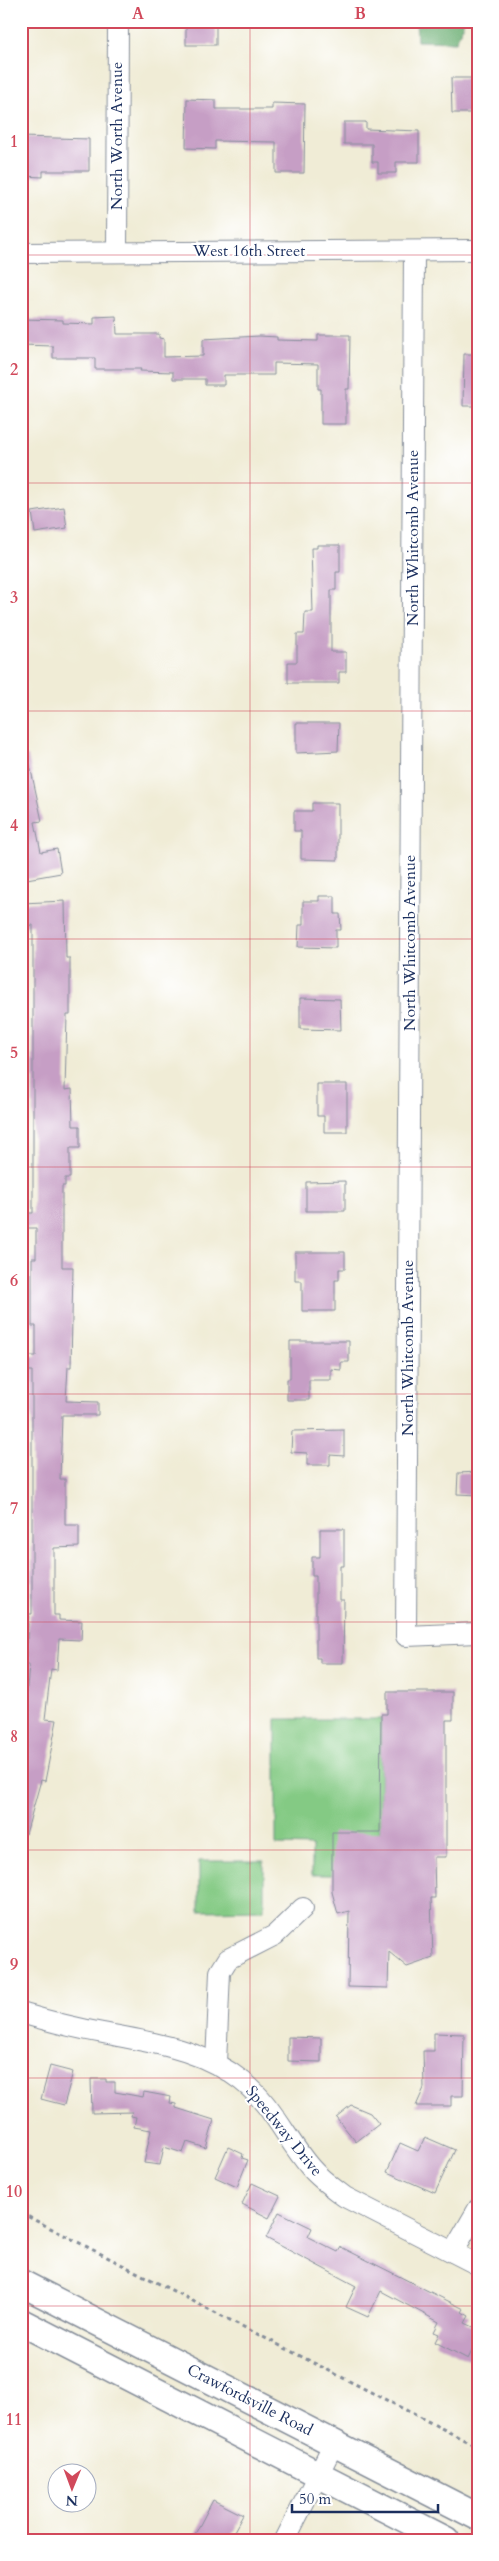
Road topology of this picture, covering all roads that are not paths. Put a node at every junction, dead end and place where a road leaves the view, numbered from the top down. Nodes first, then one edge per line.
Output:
1 (118, 21) edge
2 (414, 250) junction
3 (478, 250) edge
4 (117, 252) junction
5 (21, 253) edge
6 (478, 1633) edge
7 (304, 1908) dead end
8 (21, 2013) edge
9 (216, 2063) junction
10 (478, 2210) edge
11 (453, 2252) junction
12 (478, 2265) edge
13 (21, 2283) edge
14 (21, 2322) edge
15 (334, 2443) junction
16 (318, 2474) junction
17 (478, 2518) edge
18 (285, 2540) edge
19 (446, 2540) edge

1 - 4 street, North Worth Avenue
2 - 3 street, West 16th Street
2 - 4 street, West 16th Street
2 - 6 street, North Whitcomb Avenue
4 - 5 street, West 16th Street
7 - 9 street
8 - 9 street, Speedway Drive
9 - 11 street, Speedway Drive
10 - 11 street
11 - 12 street, Speedway Drive
13 - 15 main road, Crawfordsville Road
14 - 16 main road
15 - 16 street
15 - 17 main road, Crawfordsville Road
16 - 18 street
16 - 19 main road

